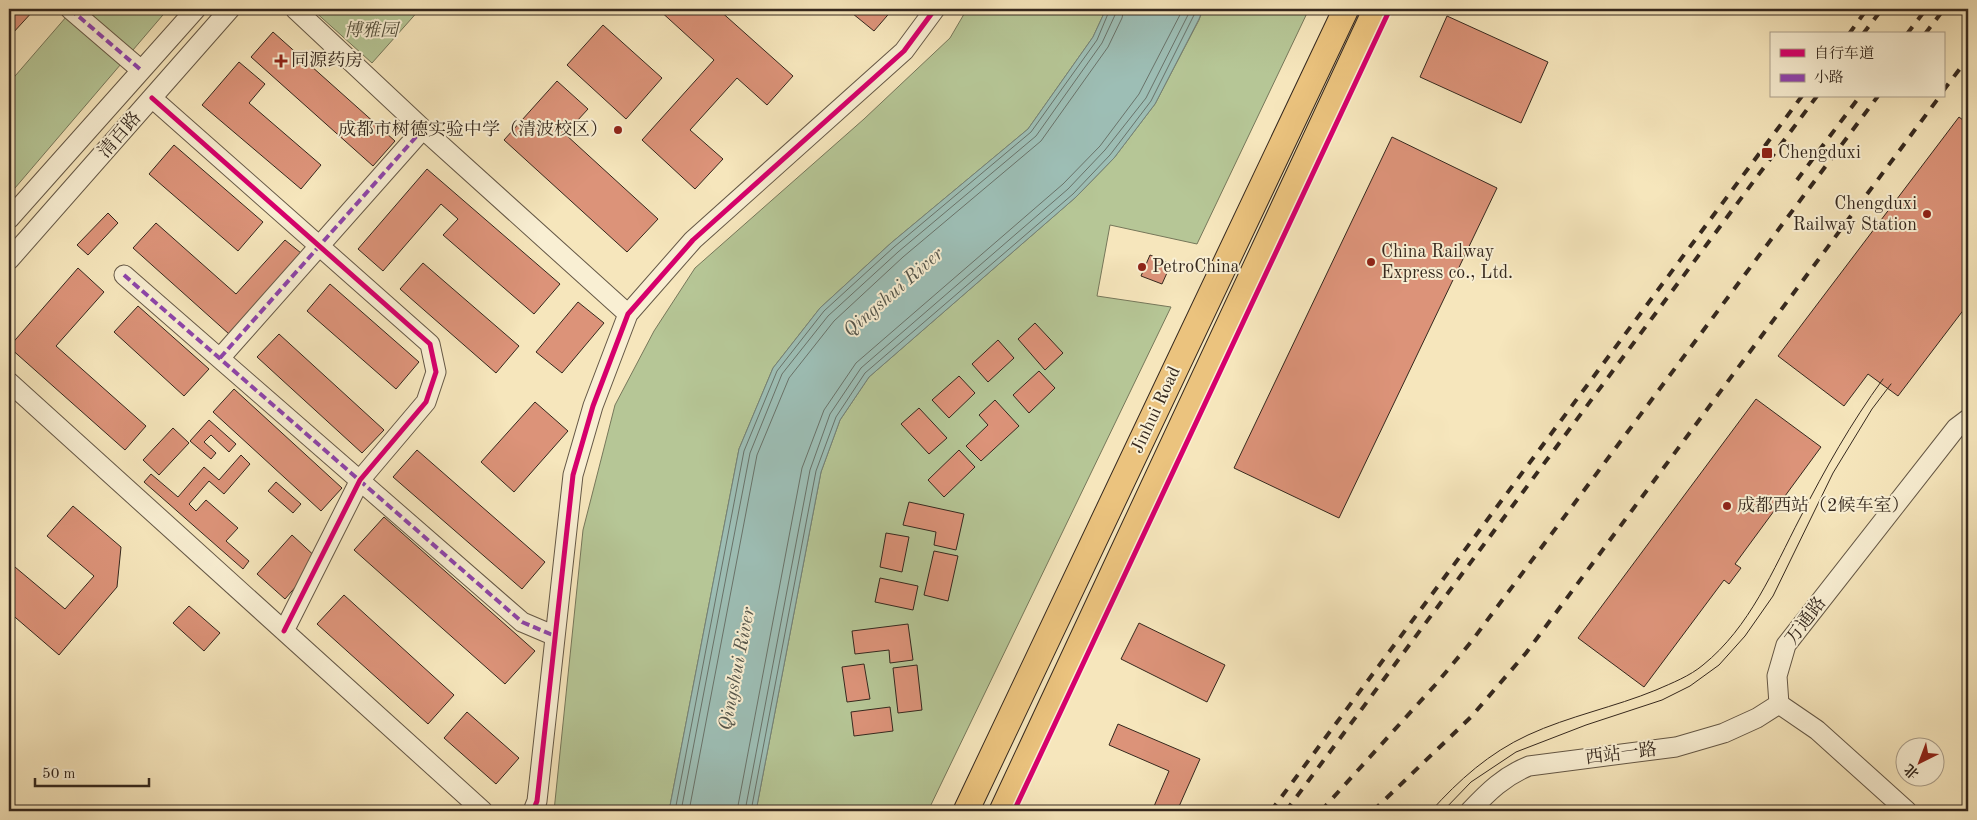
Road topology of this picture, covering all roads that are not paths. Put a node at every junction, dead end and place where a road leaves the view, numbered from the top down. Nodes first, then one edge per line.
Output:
1 (70, 9) edge
2 (196, 9) edge
3 (230, 9) edge
4 (295, 9) edge
5 (935, 9) edge
6 (1346, 9) edge
7 (1376, 9) edge
8 (141, 70) junction
9 (152, 98) junction
10 (422, 129) junction
11 (9, 219) edge
12 (320, 247) junction
13 (9, 260) edge
14 (124, 275) dead end
15 (628, 314) junction
16 (220, 358) junction
17 (9, 382) edge
18 (1968, 419) edge
19 (360, 480) junction
20 (284, 631) junction
21 (555, 636) junction
22 (1779, 704) junction
23 (483, 811) edge
24 (534, 811) edge
25 (966, 811) edge
26 (1002, 811) edge
27 (1470, 811) edge
28 (1907, 811) edge

1 - 8 street
2 - 8 street, 清百路
3 - 9 street, 清百路
4 - 10 street
5 - 15 street
6 - 25 main road, Jinhui Road
7 - 26 main road, Jinhui Road
8 - 11 street, 清百路
9 - 12 street
9 - 13 street, 清百路
10 - 12 street
10 - 15 street
12 - 16 street
12 - 19 street
14 - 16 street
15 - 21 street
16 - 19 street
17 - 20 street
18 - 22 street, 万通路
19 - 20 street
19 - 21 street
20 - 23 street
21 - 24 street
22 - 27 street, 西站一路
22 - 28 street

